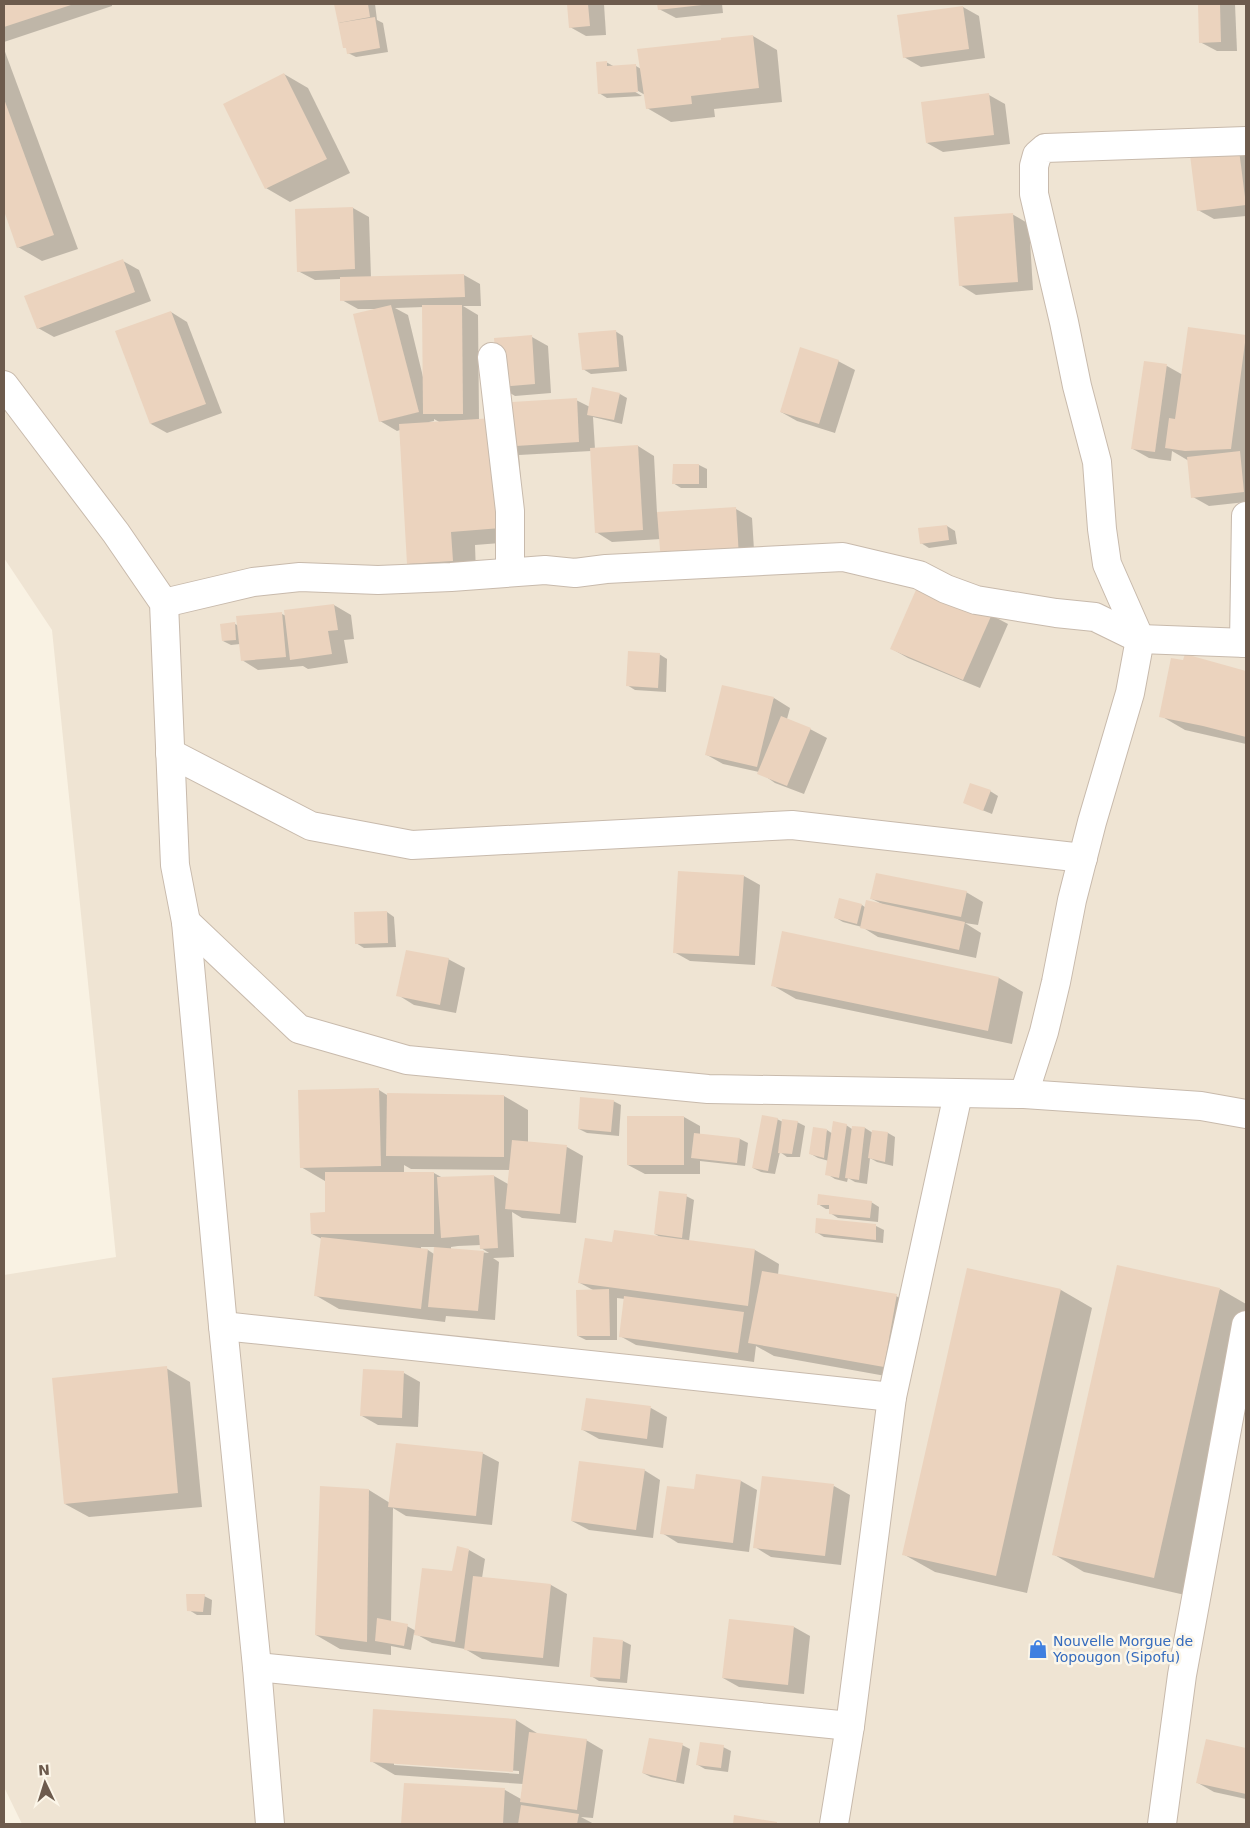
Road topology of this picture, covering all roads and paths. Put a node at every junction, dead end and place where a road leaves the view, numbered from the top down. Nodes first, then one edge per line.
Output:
1 (1246, 141) edge
2 (492, 357) dead end
3 (4, 385) edge
4 (1246, 516) edge
5 (510, 572) junction
6 (164, 603) junction
7 (1140, 639) junction
8 (1245, 643) edge
9 (170, 753) junction
10 (1083, 858) junction
11 (186, 922) junction
12 (958, 1094) junction
13 (1024, 1094) junction
14 (1246, 1114) edge
15 (1246, 1325) edge
16 (223, 1326) junction
17 (892, 1397) junction
18 (257, 1667) junction
19 (850, 1726) junction
20 (270, 1824) edge
21 (834, 1824) edge
22 (1162, 1824) edge

1 - 7 street
2 - 5 street
3 - 6 street
4 - 8 street
5 - 6 street
5 - 7 street
6 - 9 street
7 - 8 street
7 - 10 street
9 - 10 street
9 - 11 street
10 - 13 street
11 - 12 street
11 - 16 street
12 - 13 street
12 - 17 street
13 - 14 street
15 - 22 street
16 - 17 street
16 - 18 street
17 - 19 street
18 - 19 street
18 - 20 street
19 - 21 street

